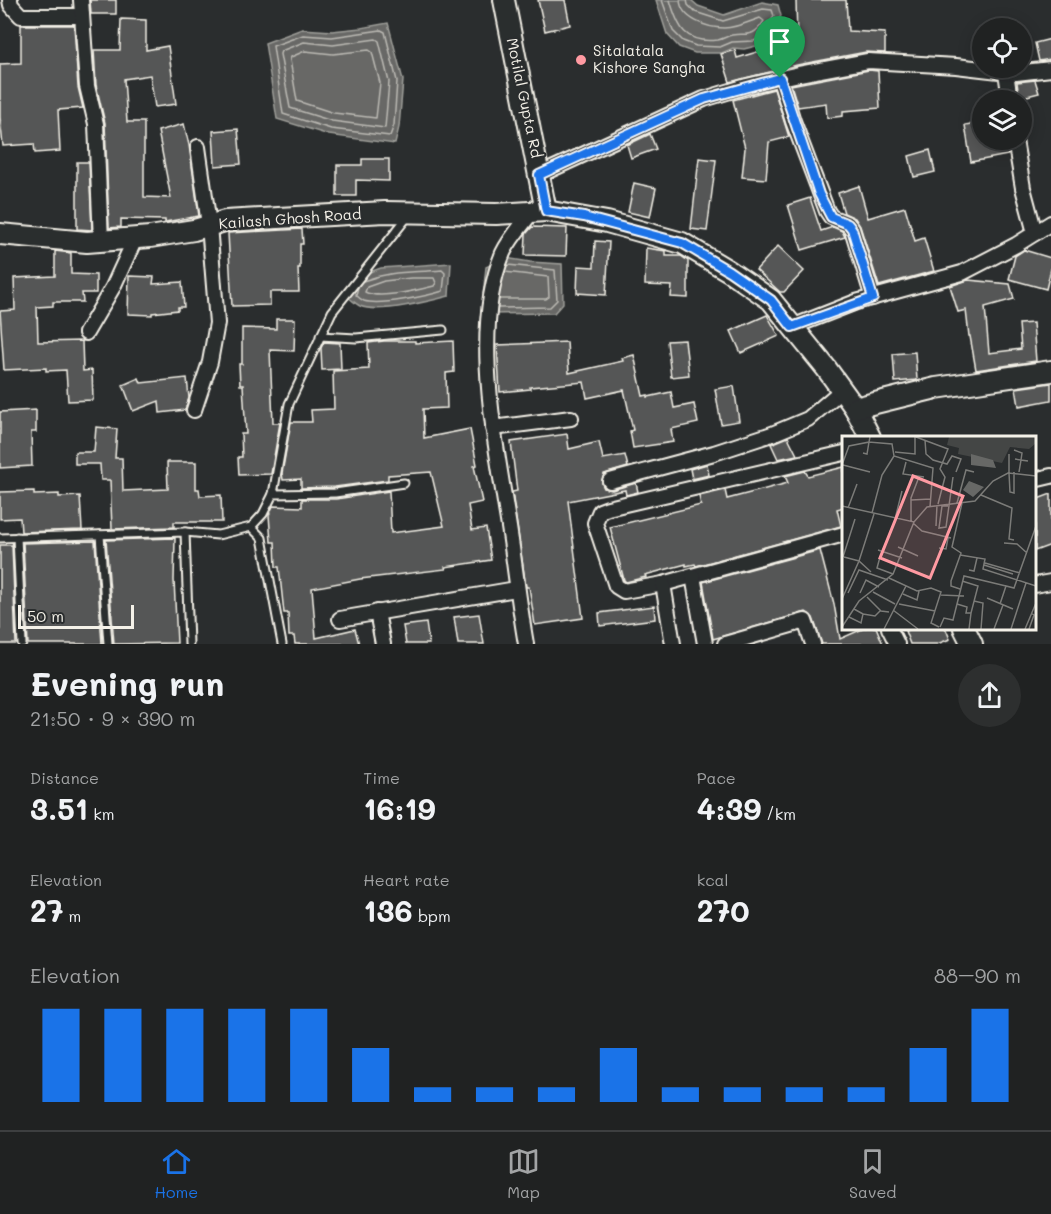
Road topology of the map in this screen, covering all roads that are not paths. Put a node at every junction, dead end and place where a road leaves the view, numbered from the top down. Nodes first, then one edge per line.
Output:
1 (10, 0) edge
2 (81, 0) edge
3 (504, 0) edge
4 (82, 16) junction
5 (972, 68) edge
6 (1051, 69) edge
7 (1032, 71) edge
8 (780, 78) junction
9 (198, 147) dead end
10 (1017, 150) edge
11 (539, 175) junction
12 (539, 212) junction
13 (411, 213) junction
14 (1051, 223) edge
15 (209, 225) junction
16 (1035, 232) junction
17 (0, 234) edge
18 (135, 239) junction
19 (101, 241) junction
20 (873, 298) junction
21 (792, 327) junction
22 (443, 330) dead end
23 (86, 333) dead end
24 (320, 336) junction
25 (1051, 371) edge
26 (842, 390) junction
27 (855, 408) junction
28 (194, 410) dead end
29 (571, 418) dead end
30 (493, 428) junction
31 (869, 436) edge
32 (842, 453) edge
33 (1051, 476) edge
34 (1036, 480) edge
35 (610, 481) dead end
36 (404, 483) dead end
37 (273, 494) junction
38 (251, 527) junction
39 (185, 532) junction
40 (100, 535) junction
41 (842, 535) edge
42 (18, 537) junction
43 (0, 538) edge
44 (693, 576) junction
45 (1051, 582) edge
46 (663, 584) junction
47 (1036, 585) edge
48 (516, 589) junction
49 (377, 612) junction
50 (340, 619) dead end
51 (890, 629) edge
52 (965, 629) edge
53 (22, 644) edge
54 (108, 644) edge
55 (189, 644) edge
56 (282, 644) edge
57 (383, 644) edge
58 (526, 644) edge
59 (673, 644) edge
60 (705, 644) edge
61 (725, 644) edge
62 (813, 644) edge
63 (897, 644) edge
64 (972, 644) edge

1 - 4 street
2 - 4 street
3 - 11 street, Motilal Gupta Rd
4 - 19 street
5 - 8 street
6 - 7 street
8 - 11 street
8 - 20 street
9 - 15 street
10 - 16 street
11 - 12 street, Motilal Gupta Rd
12 - 13 street, Kailash Ghosh Road
12 - 21 street
12 - 30 street
13 - 15 street, Kailash Ghosh Road
13 - 24 lane
14 - 16 street
15 - 18 street, Kailash Ghosh Road
15 - 28 street
16 - 20 street
17 - 19 street, Kailash Ghosh Road
18 - 19 street, Kailash Ghosh Road
18 - 23 street
20 - 21 street
21 - 26 street
22 - 24 lane
24 - 37 lane
25 - 27 street
26 - 27 street
26 - 35 street
27 - 31 street
29 - 30 street
30 - 48 street
32 - 46 street
33 - 34 street
36 - 37 lane
37 - 38 lane
38 - 39 lane
38 - 56 lane
39 - 40 lane
39 - 55 lane
40 - 42 lane
40 - 54 lane
41 - 44 street
42 - 43 lane
42 - 53 lane
44 - 46 street
44 - 60 street
45 - 47 street
46 - 59 street
48 - 49 street
48 - 58 street
49 - 50 street
49 - 57 street
51 - 63 street
52 - 64 street
61 - 62 street

